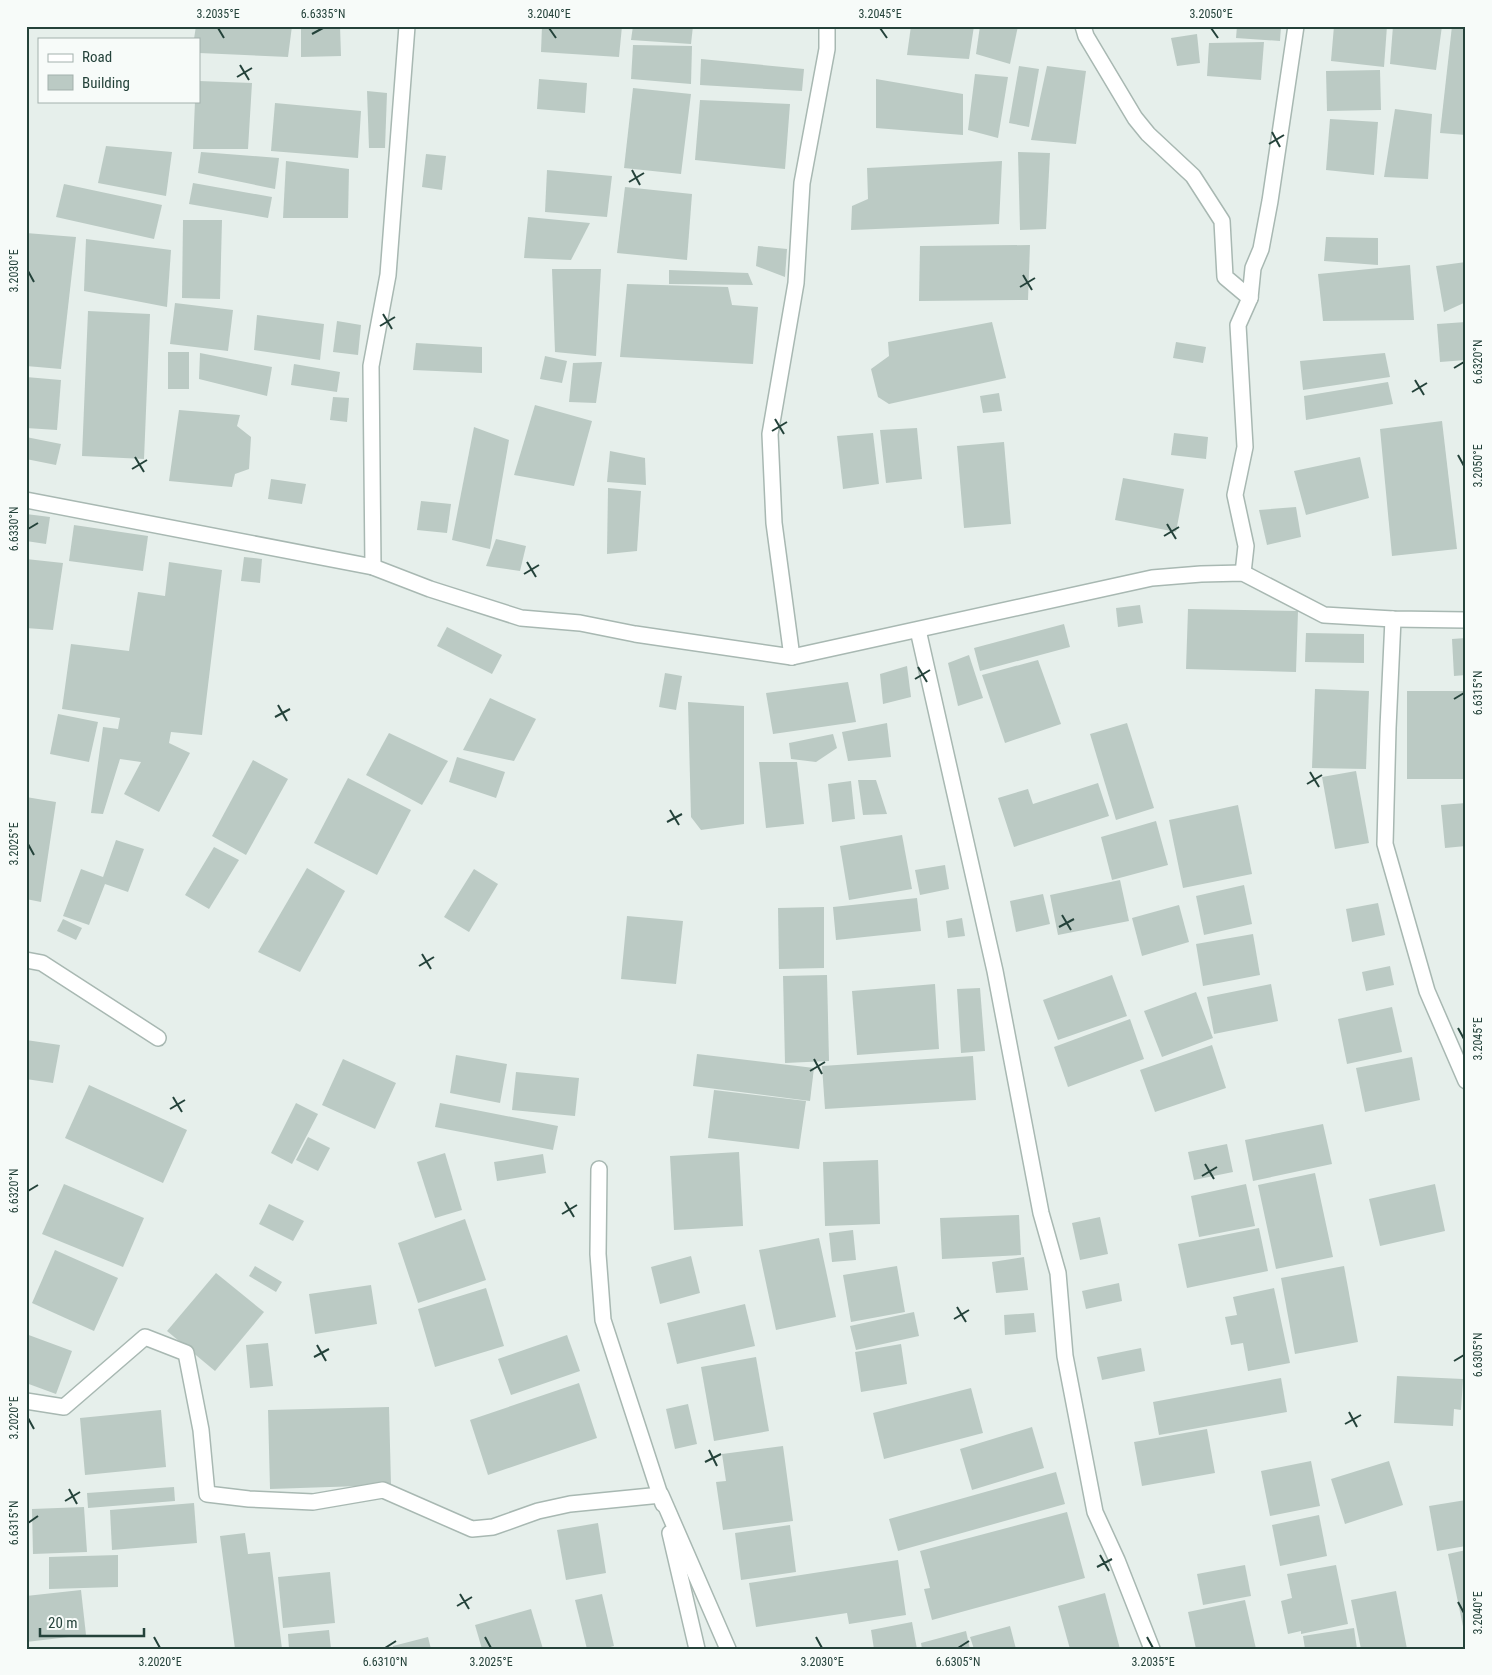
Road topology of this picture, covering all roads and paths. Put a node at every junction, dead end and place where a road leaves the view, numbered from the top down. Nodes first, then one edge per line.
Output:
1 (408, 26) edge
2 (827, 26) edge
3 (1083, 26) edge
4 (1296, 26) edge
5 (1250, 298) junction
6 (26, 500) edge
7 (373, 567) junction
8 (1243, 573) junction
9 (1393, 619) junction
10 (1466, 620) edge
11 (918, 630) junction
12 (792, 657) junction
13 (26, 960) edge
14 (158, 1038) dead end
15 (1466, 1080) edge
16 (600, 1168) dead end
17 (26, 1401) edge
18 (661, 1495) junction
19 (697, 1649) edge
20 (728, 1649) edge
21 (1152, 1649) edge

1 - 7 street
2 - 12 street
3 - 5 street
4 - 5 street
5 - 8 street
6 - 7 street
7 - 12 street
8 - 9 street
8 - 11 street
9 - 10 street
9 - 15 street
11 - 12 street
11 - 21 street
13 - 14 street
16 - 18 street
17 - 18 street
18 - 19 street
18 - 20 street

